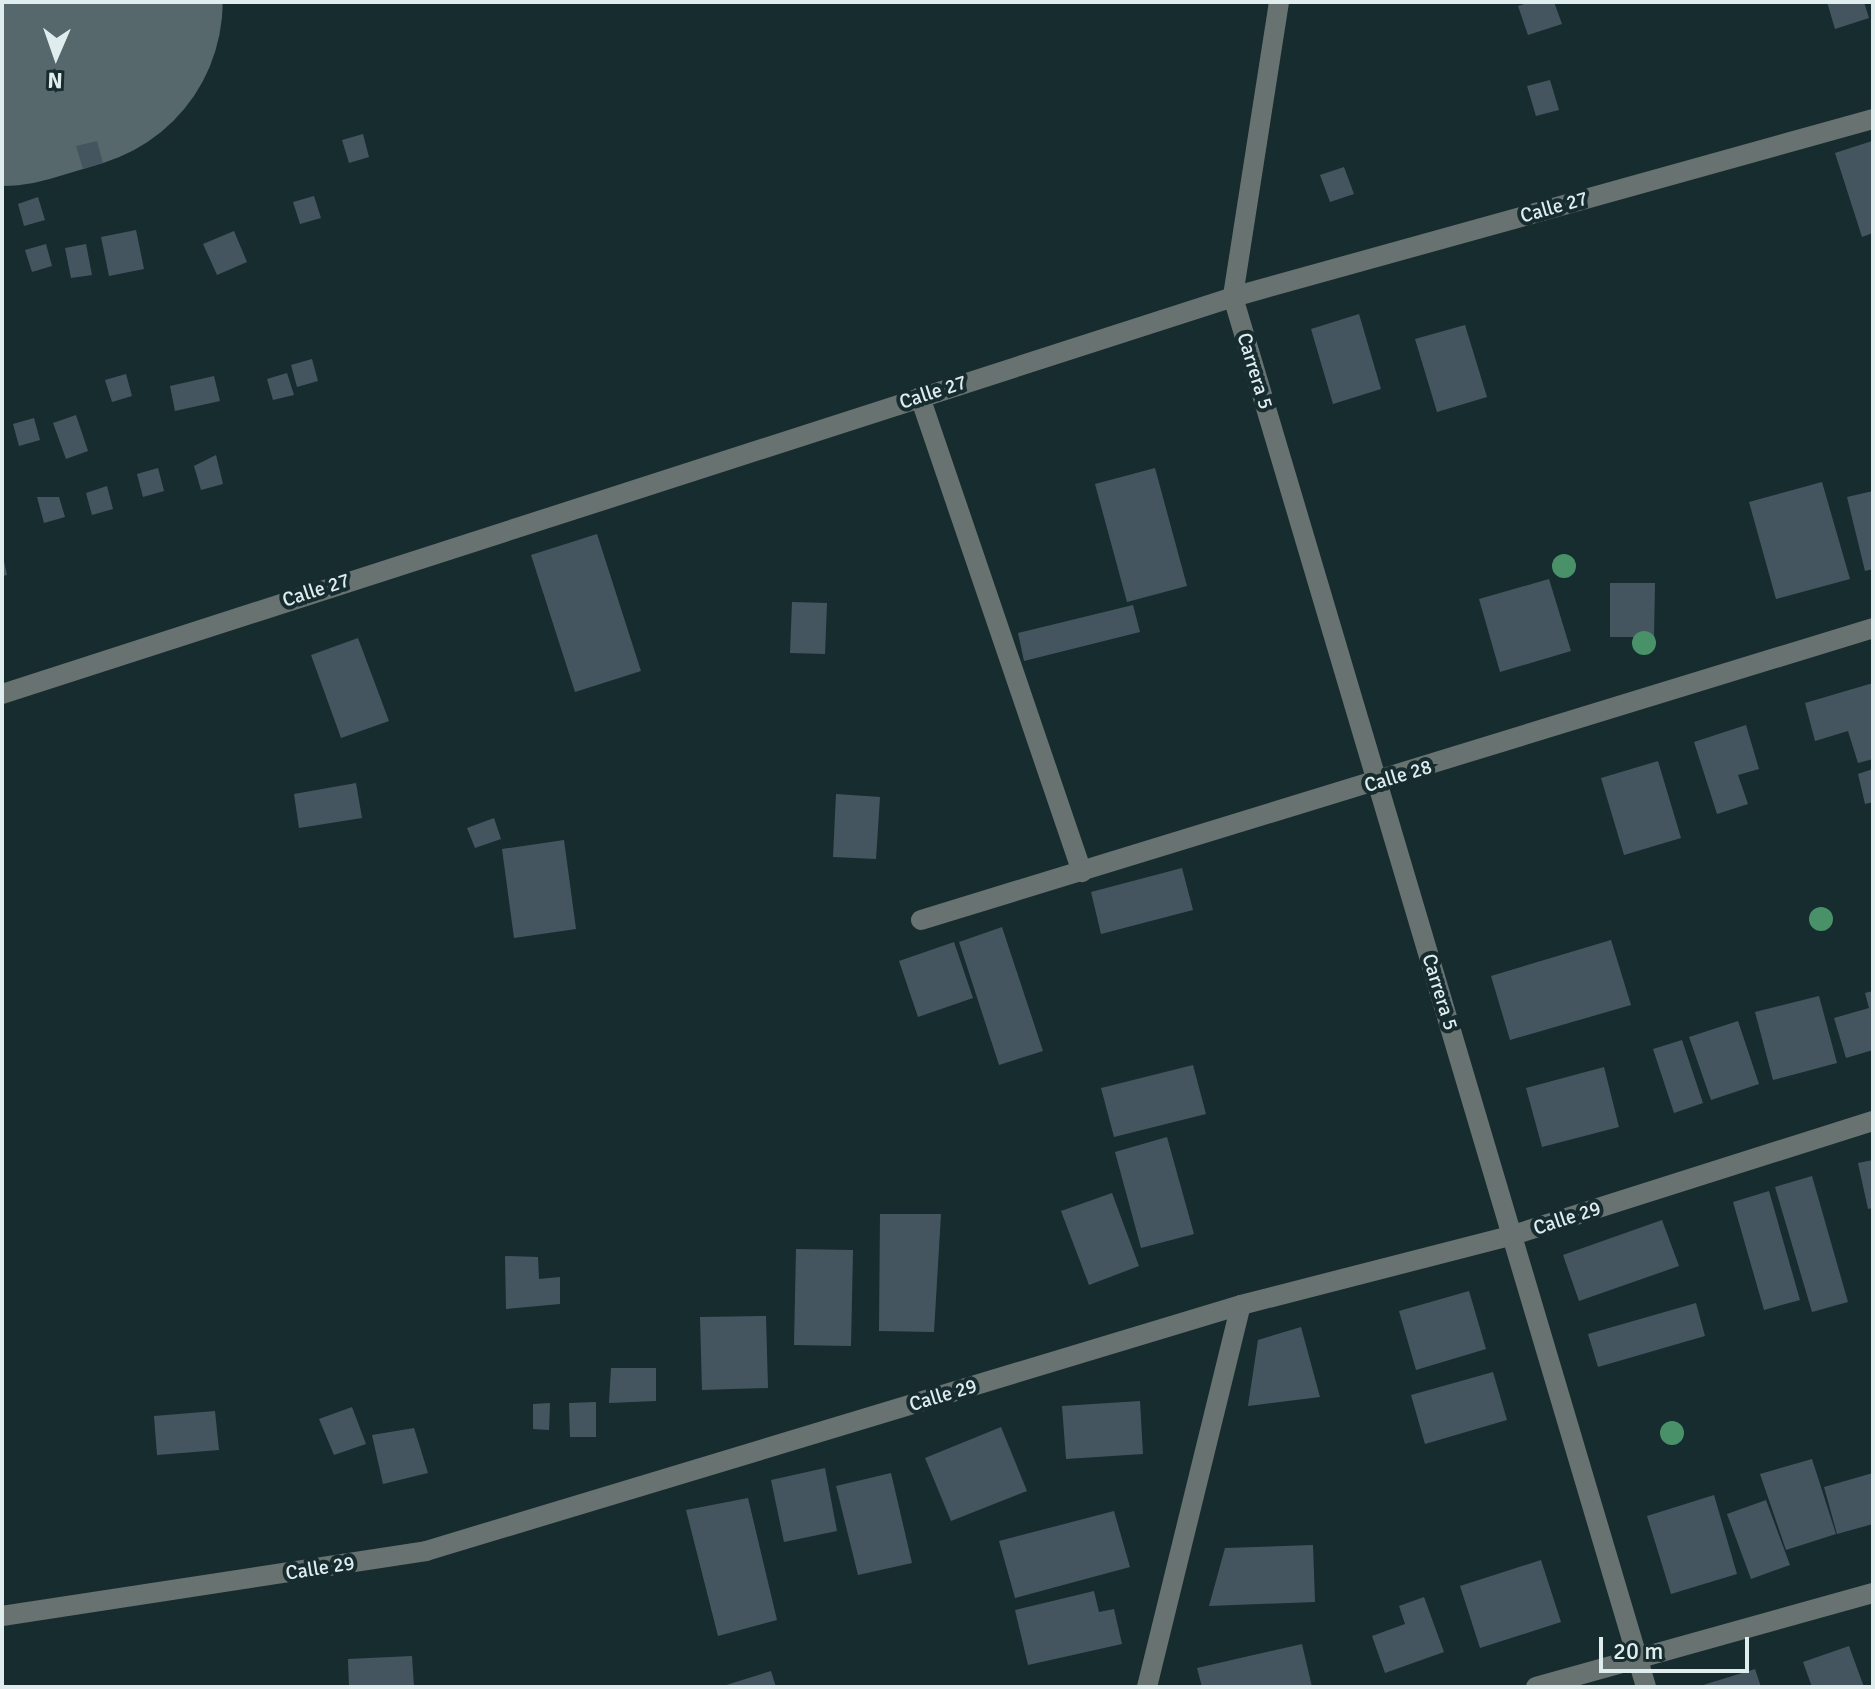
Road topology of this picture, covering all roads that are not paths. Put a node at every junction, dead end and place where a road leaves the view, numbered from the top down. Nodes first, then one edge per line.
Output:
1 (1279, 2) edge
2 (1873, 119) edge
3 (1233, 297) junction
4 (920, 397) junction
5 (1873, 628) edge
6 (2, 694) edge
7 (1378, 782) junction
8 (1082, 872) junction
9 (921, 920) dead end
10 (1873, 1121) edge
11 (1513, 1235) junction
12 (1241, 1305) junction
13 (1873, 1593) edge
14 (2, 1616) edge
15 (1638, 1659) junction
16 (1147, 1687) edge
17 (1536, 1687) edge
18 (1646, 1687) edge

1 - 3 street
2 - 3 street, Calle 27
3 - 4 street, Calle 27
3 - 7 street, Carrera 5
4 - 6 street, Calle 27
4 - 8 street
5 - 7 street, Calle 28
7 - 8 street, Calle 28
7 - 11 street, Carrera 5
8 - 9 street, Calle 28
10 - 11 street, Calle 29
11 - 12 street, Calle 29
11 - 15 street, Carrera 5
12 - 14 street, Calle 29
12 - 16 street
13 - 15 street
15 - 17 street
15 - 18 street, Carrera 5

